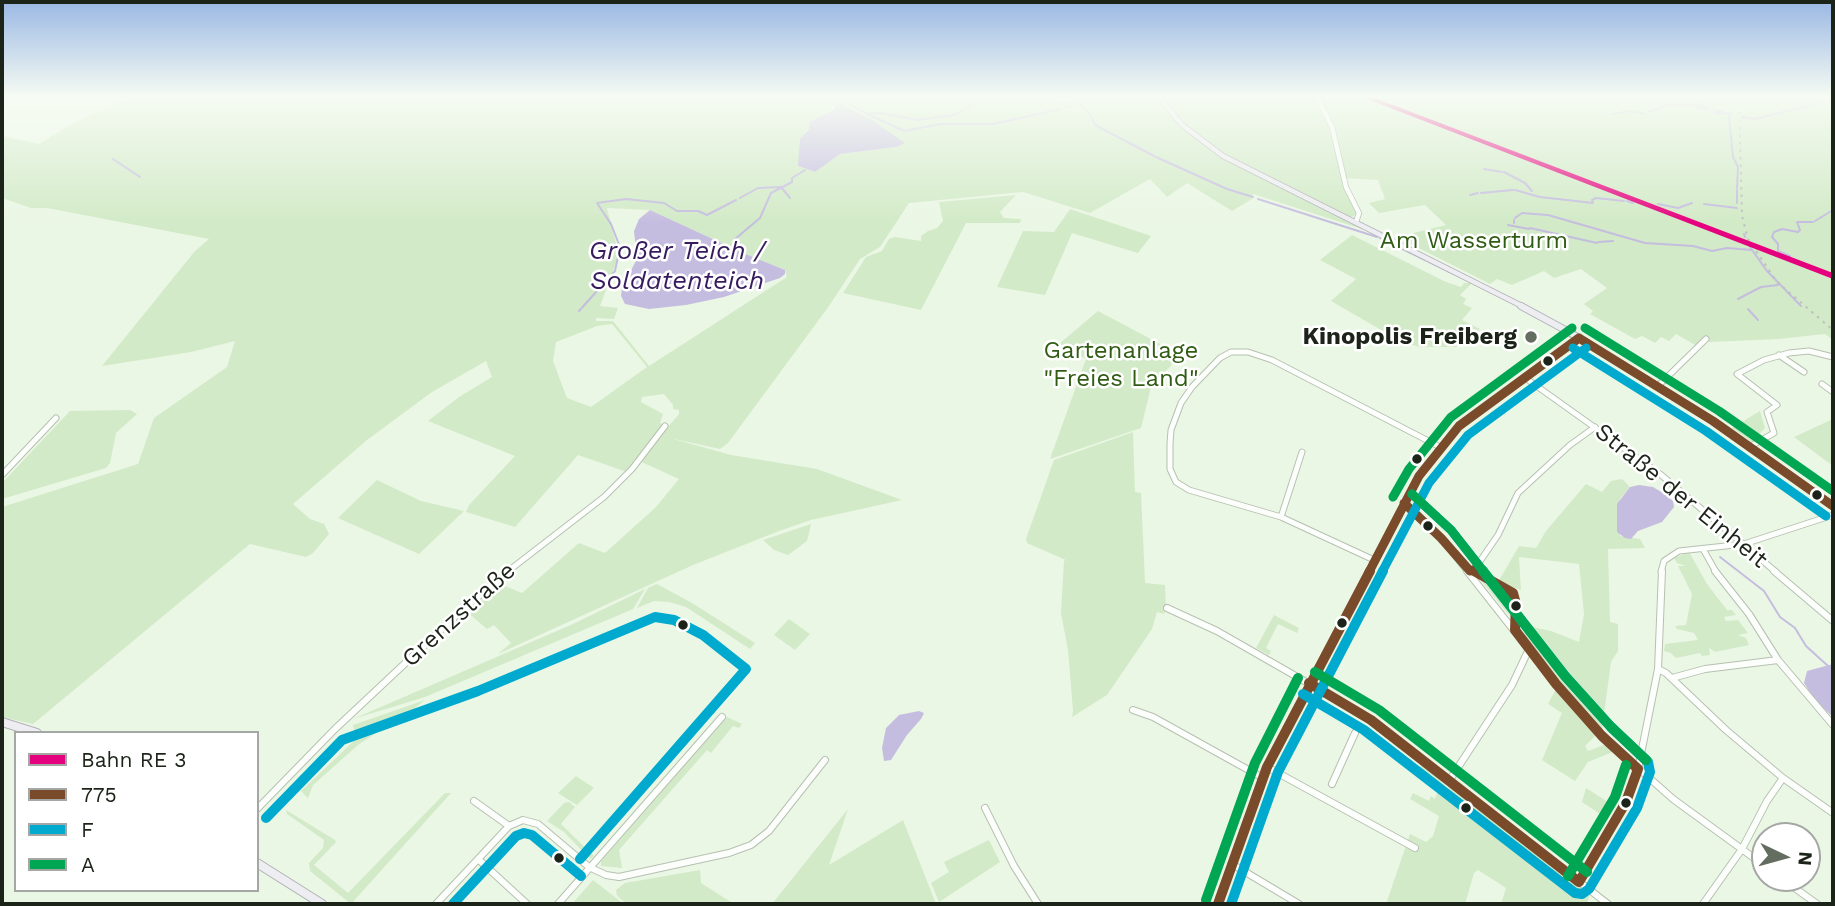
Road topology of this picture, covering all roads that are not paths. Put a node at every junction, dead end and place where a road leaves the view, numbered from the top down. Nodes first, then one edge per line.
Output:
1 (1201, 139) edge
2 (1335, 139) edge
3 (1356, 222) junction
4 (1579, 338) junction
5 (1706, 339) dead end
6 (1779, 355) junction
7 (1833, 358) edge
8 (1804, 372) dead end
9 (1524, 377) junction
10 (1822, 384) dead end
11 (1658, 386) junction
12 (1833, 392) edge
13 (56, 418) dead end
14 (664, 426) dead end
15 (1595, 427) junction
16 (1751, 446) junction
17 (1440, 447) junction
18 (1302, 452) dead end
19 (2, 475) edge
20 (1404, 503) junction
21 (1833, 506) edge
22 (1833, 515) edge
23 (1281, 517) junction
24 (1744, 544) junction
25 (1703, 549) junction
26 (1374, 560) junction
27 (1470, 571) junction
28 (1167, 608) dead end
29 (1833, 621) edge
30 (1530, 649) junction
31 (1778, 660) junction
32 (1658, 669) junction
33 (1672, 678) junction
34 (1309, 683) junction
35 (1133, 710) dead end
36 (722, 717) dead end
37 (2, 722) edge
38 (1833, 725) edge
39 (31, 731) edge
40 (1355, 733) dead end
41 (825, 760) dead end
42 (1267, 767) junction
43 (1638, 769) junction
44 (1263, 778) junction
45 (1783, 778) junction
46 (1449, 781) junction
47 (1332, 784) dead end
48 (474, 801) dead end
49 (259, 807) edge
50 (985, 808) dead end
51 (1833, 813) edge
52 (509, 826) junction
53 (1415, 848) dead end
54 (1742, 849) junction
55 (1751, 856) edge
56 (478, 859) junction
57 (259, 864) edge
58 (1232, 864) junction
59 (589, 867) junction
60 (1579, 882) junction
61 (1800, 892) edge
62 (446, 895) joint
63 (322, 904) edge
64 (438, 904) edge
65 (527, 904) edge
66 (558, 904) edge
67 (1038, 904) edge
68 (1218, 904) edge
69 (1299, 904) edge
70 (1608, 904) edge
71 (1703, 904) edge
72 (1817, 904) edge

1 - 3 main road
2 - 3 street
3 - 4 main road
4 - 9 street
4 - 11 main road
5 - 11 street
6 - 7 street
6 - 8 street
6 - 16 street
9 - 15 street, Straße der Einheit
9 - 17 street
10 - 12 street
11 - 16 main road
13 - 19 street
14 - 49 street, Grenzstraße
15 - 24 street, Straße der Einheit
15 - 27 street
16 - 21 main road
17 - 20 street
17 - 23 street
18 - 23 street
20 - 26 street
20 - 27 street
22 - 24 street
23 - 26 street
24 - 25 street
24 - 29 street, Straße der Einheit
25 - 31 street
25 - 32 street
26 - 34 street
27 - 30 street
28 - 34 street
30 - 43 street
30 - 46 street
31 - 33 street
31 - 38 street
32 - 33 street
32 - 43 street
33 - 45 street
34 - 42 street
34 - 46 street
35 - 44 street
36 - 59 street
37 - 39 main road
40 - 47 street
41 - 59 street
42 - 44 street
42 - 53 street
43 - 54 street
43 - 60 street
44 - 58 street
45 - 51 street
45 - 54 street
46 - 60 street
48 - 52 street
50 - 67 street
52 - 56 street
52 - 59 street
54 - 55 street
54 - 71 street
56 - 62 street
56 - 65 street
57 - 63 main road
58 - 68 street
58 - 69 street
59 - 66 street
60 - 70 street
61 - 72 street
62 - 64 street

